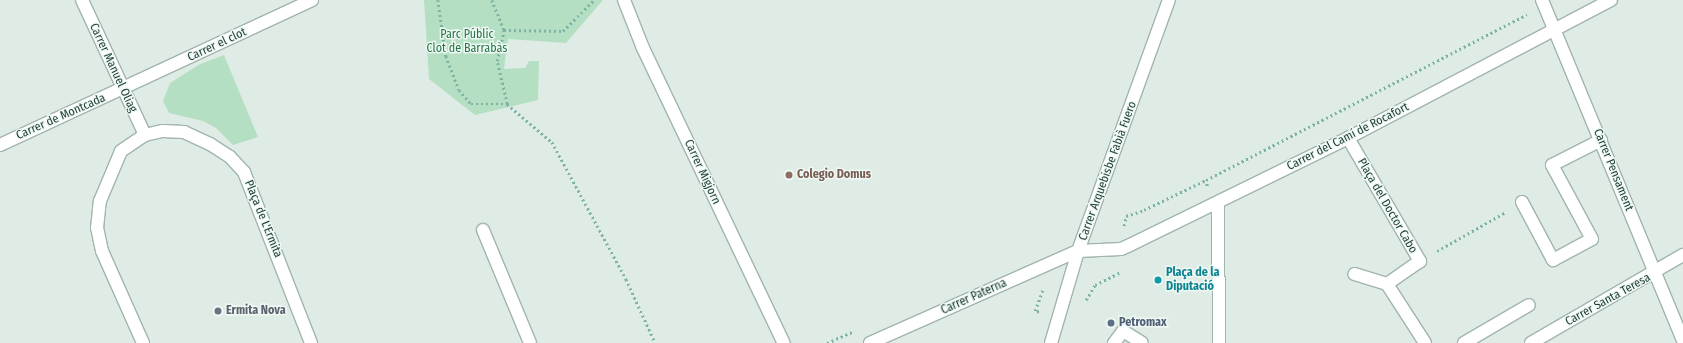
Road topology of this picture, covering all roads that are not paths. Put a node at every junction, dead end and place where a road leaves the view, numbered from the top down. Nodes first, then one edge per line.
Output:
1 (82, 0) edge
2 (312, 0) edge
3 (624, 0) edge
4 (1169, 0) edge
5 (1611, 0) edge
6 (1543, 3) edge
7 (1556, 30) junction
8 (122, 89) junction
9 (145, 135) junction
10 (1348, 138) junction
11 (1601, 140) junction
12 (0, 145) edge
13 (1522, 202) road end
14 (1213, 206) junction
15 (483, 230) dead end
16 (1078, 250) junction
17 (1683, 255) edge
18 (1656, 273) junction
19 (1356, 274) dead end
20 (1387, 284) junction
21 (1529, 305) dead end
22 (1683, 341) edge
23 (143, 343) edge
24 (311, 343) edge
25 (530, 343) edge
26 (784, 343) edge
27 (870, 343) edge
28 (1051, 343) edge
29 (1114, 343) edge
30 (1142, 343) edge
31 (1219, 343) edge
32 (1425, 343) edge
33 (1464, 343) edge
34 (1531, 343) edge

1 - 8 street, Carrer Manuel Oliag
2 - 8 street, Carrer el clot
3 - 26 street, Carrer Migjorn
4 - 16 street, Carrer Arquebisbe Fabià Fuero
5 - 7 street, Carrer del Camí de Rocafort
6 - 7 street, Carrer Pensament
7 - 10 street, Carrer del Camí de Rocafort
7 - 11 street, Carrer Pensament
8 - 9 street, Carrer Manuel Oliag
8 - 12 street, Carrer de Montcada
9 - 23 street, Plaça de L'Ermita
9 - 24 street, Plaça de L'Ermita
10 - 14 street, Carrer del Camí de Rocafort
10 - 20 street, Plaça del Doctor Cabo
11 - 13 street
11 - 18 street, Carrer Pensament
14 - 16 street, Carrer del Camí de Rocafort
14 - 31 street
15 - 25 street
16 - 27 street, Carrer Paterna
16 - 28 street, Carrer Arquebisbe Fabià Fuero
17 - 18 street, Carrer Santa Teresa
18 - 22 street, Carrer Pensament
18 - 34 street, Carrer Santa Teresa
19 - 20 street
20 - 32 street
21 - 33 street
29 - 30 street

